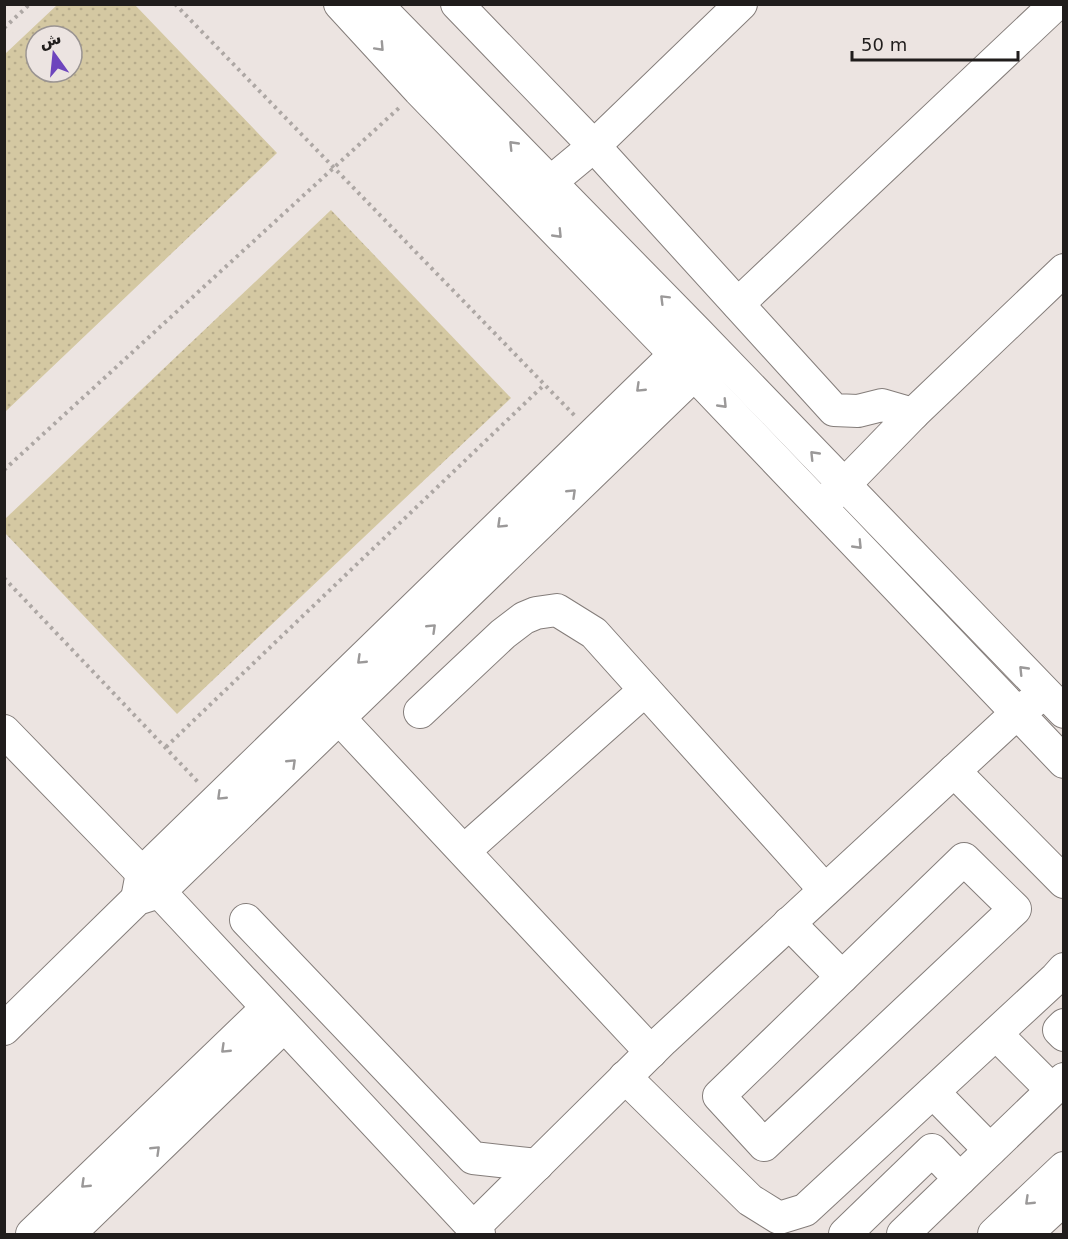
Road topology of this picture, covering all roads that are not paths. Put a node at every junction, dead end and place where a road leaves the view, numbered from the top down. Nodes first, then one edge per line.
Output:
1 (340, 4) edge
2 (376, 4) edge
3 (457, 4) edge
4 (741, 4) edge
5 (1056, 4) edge
6 (594, 146) junction
7 (538, 192) junction
8 (1064, 270) edge
9 (738, 304) junction
10 (707, 343) junction
11 (685, 364) junction
12 (913, 414) junction
13 (844, 485) junction
14 (820, 505) junction
15 (645, 690) junction
16 (1054, 703) edge
17 (420, 711) dead end
18 (1017, 713) junction
19 (339, 718) junction
20 (4, 731) edge
21 (1064, 762) edge
22 (954, 771) junction
23 (464, 851) junction
24 (1064, 882) edge
25 (146, 888) junction
26 (825, 890) junction
27 (246, 920) dead end
28 (789, 923) junction
29 (1064, 969) edge
30 (842, 977) junction
31 (276, 1017) junction
32 (1064, 1025) edge
33 (4, 1029) edge
34 (996, 1034) junction
35 (1064, 1035) edge
36 (651, 1052) junction
37 (625, 1077) junction
38 (1058, 1085) edge
39 (933, 1092) junction
40 (990, 1150) junction
41 (537, 1165) junction
42 (1064, 1168) edge
43 (960, 1179) junction
44 (1064, 1199) edge
45 (476, 1231) edge
46 (32, 1234) edge
47 (69, 1234) edge
48 (845, 1234) edge
49 (903, 1234) edge
50 (994, 1234) edge
51 (1026, 1234) edge

1 -> 7 lane
7 -> 2 lane
3 - 6 lane
4 - 6 lane
5 - 9 lane
6 - 7 lane
6 - 9 lane
10 -> 7 lane
7 -> 11 lane
8 - 12 lane
9 - 12 lane
10 - 11 lane
13 -> 10 lane
11 -> 14 lane
19 -> 11 lane
11 -> 25 lane
12 - 13 lane
13 - 14 lane
16 -> 13 lane
14 -> 18 lane
15 - 17 lane
15 - 23 lane
15 - 26 lane
16 - 18 lane
18 - 21 lane
18 - 22 lane
19 - 23 lane
25 -> 19 lane
20 - 25 lane
22 - 24 lane
22 - 26 lane
23 - 36 lane
25 - 31 lane
25 - 33 lane
26 - 28 lane
27 - 41 lane
28 - 30 lane
28 - 36 lane
29 - 34 lane
30 - 30 lane
31 - 45 lane
31 -> 46 lane
47 -> 31 lane
32 - 35 lane
34 - 38 lane
34 - 39 lane
36 - 37 lane
37 - 39 lane
37 - 41 lane
38 - 40 lane
39 - 40 lane
40 - 43 lane
41 - 45 lane
42 -> 50 lane
43 - 48 lane
43 - 49 lane
44 - 51 lane

